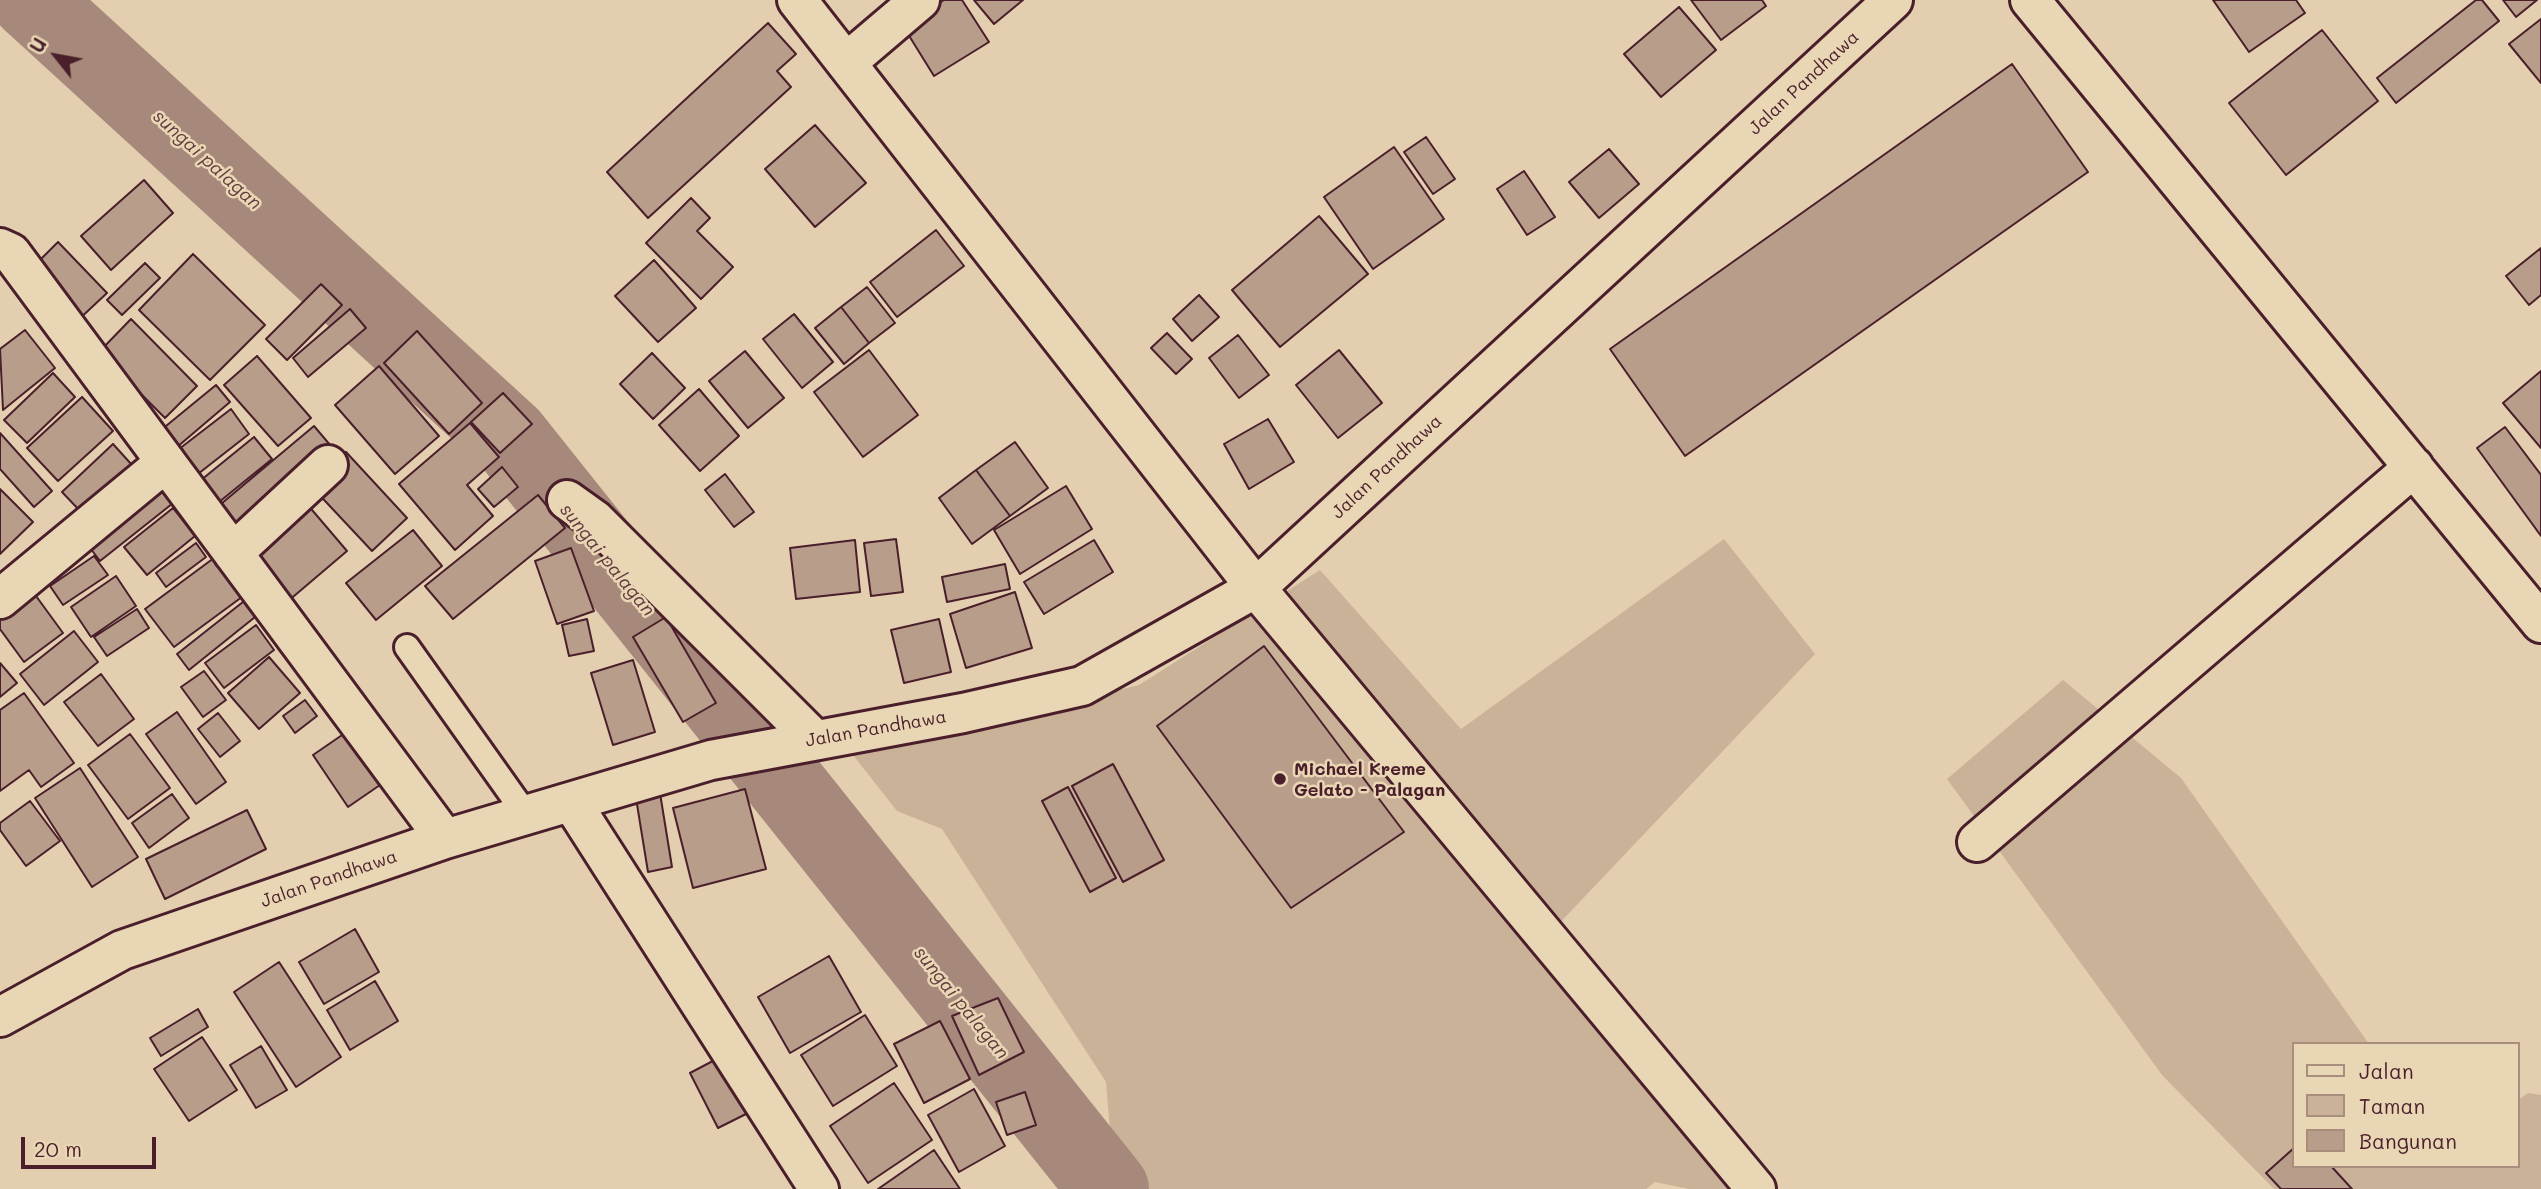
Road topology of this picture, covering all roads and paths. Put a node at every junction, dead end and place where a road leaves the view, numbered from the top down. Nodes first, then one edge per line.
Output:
1 (797, 0) edge
2 (920, 0) edge
3 (1893, 0) edge
4 (2030, 0) edge
5 (846, 63) junction
6 (0, 248) edge
7 (166, 462) junction
8 (328, 465) dead end
9 (2414, 467) junction
10 (567, 500) dead end
11 (233, 552) junction
12 (1256, 588) junction
13 (0, 599) edge
14 (2541, 623) edge
15 (407, 647) dead end
16 (815, 740) junction
17 (572, 803) junction
18 (527, 816) junction
19 (445, 839) junction
20 (1977, 842) dead end
21 (0, 1017) edge
22 (819, 1189) edge
23 (1756, 1189) edge

1 - 5 street
2 - 5 street
3 - 12 street, Jalan Pandhawa
4 - 9 street
5 - 12 street
6 - 7 street
7 - 11 street
7 - 13 street
8 - 11 street
9 - 14 street
9 - 20 street
10 - 16 street
11 - 19 street
12 - 16 street, Jalan Pandhawa
12 - 23 street
15 - 18 lane
16 - 17 street, Jalan Pandhawa
17 - 18 street, Jalan Pandhawa
17 - 22 street
18 - 19 street, Jalan Pandhawa
19 - 21 street, Jalan Pandhawa

